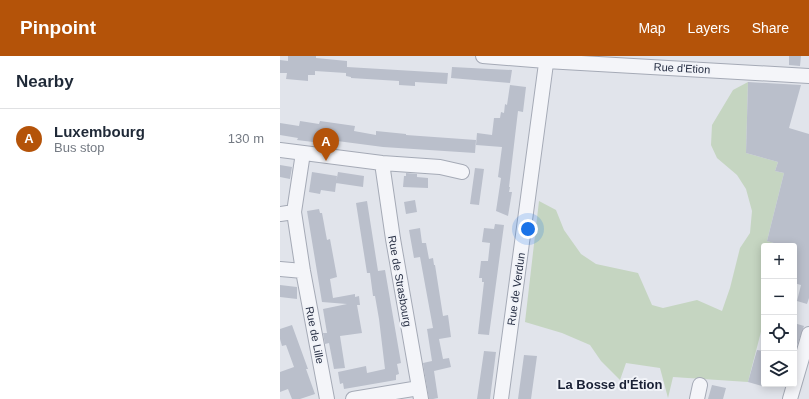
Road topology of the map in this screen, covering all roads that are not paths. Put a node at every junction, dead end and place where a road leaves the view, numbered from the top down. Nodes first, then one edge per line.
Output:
1 (483, 56) edge
2 (546, 58) edge
3 (809, 76) edge
4 (280, 150) edge
5 (303, 153) junction
6 (382, 163) junction
7 (462, 172) dead end
8 (287, 213) edge
9 (280, 269) edge
10 (303, 271) junction
11 (809, 334) edge
12 (700, 385) dead end
13 (420, 394) edge
14 (327, 399) edge
15 (353, 399) edge
16 (501, 399) edge
17 (697, 399) edge
18 (790, 399) edge

1 - 2 street, Rue d'Etion
2 - 3 street, Rue d'Etion
2 - 16 street, Rue de Verdun
4 - 5 street
5 - 6 street
5 - 8 street, Rue de Lille
6 - 7 street
6 - 13 street, Rue de Strasbourg
8 - 10 street, Rue de Lille
9 - 10 street
10 - 14 street, Rue de Lille
11 - 18 street
12 - 17 street
13 - 15 street

